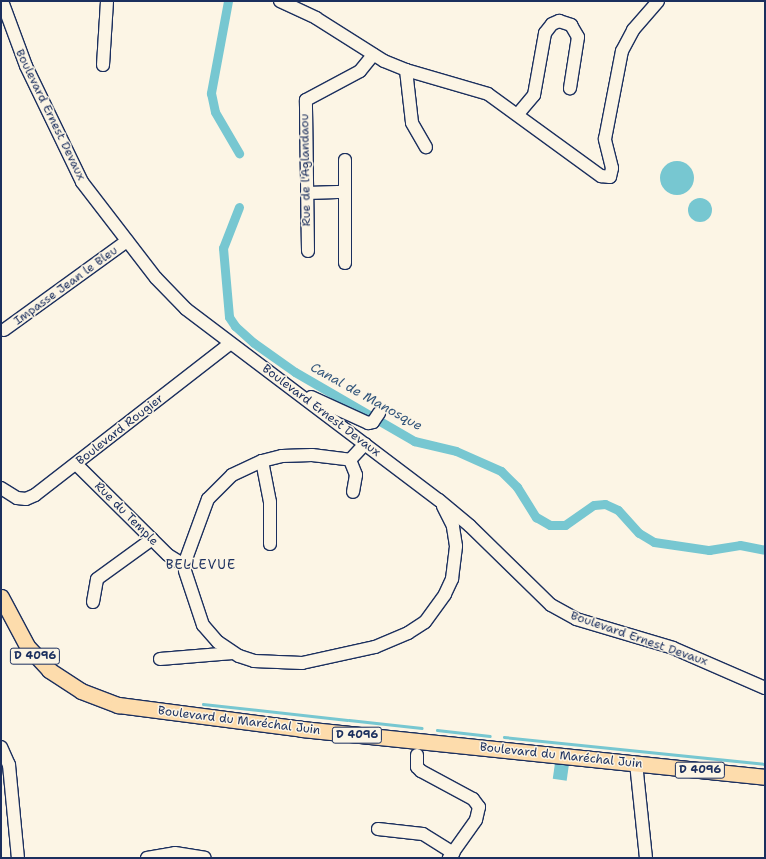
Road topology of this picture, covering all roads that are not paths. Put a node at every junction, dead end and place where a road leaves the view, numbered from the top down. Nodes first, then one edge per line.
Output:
1 (2, 1) edge
2 (107, 1) edge
3 (280, 1) edge
4 (658, 1) edge
5 (373, 55) junction
6 (103, 65) dead end
7 (406, 70) junction
8 (570, 88) dead end
9 (518, 114) junction
10 (426, 147) dead end
11 (345, 160) dead end
12 (345, 192) junction
13 (306, 193) junction
14 (127, 241) junction
15 (308, 251) dead end
16 (344, 263) dead end
17 (4, 330) dead end
18 (230, 344) junction
19 (306, 398) junction
20 (376, 417) dead end
21 (365, 444) junction
22 (350, 460) junction
23 (262, 461) junction
24 (76, 464) junction
25 (2, 490) edge
26 (352, 492) dead end
27 (439, 500) junction
28 (152, 539) junction
29 (270, 544) dead end
30 (183, 564) junction
31 (1, 597) edge
32 (93, 602) dead end
33 (233, 654) junction
34 (160, 659) dead end
35 (765, 688) edge
36 (1, 747) edge
37 (417, 755) dead end
38 (636, 763) junction
39 (765, 777) edge
40 (378, 829) dead end
41 (451, 855) edge
42 (18, 858) edge
43 (147, 858) edge
44 (205, 858) edge
45 (210, 858) edge
46 (646, 858) edge

1 - 14 street, Boulevard Ernest Devaux
2 - 6 street
3 - 5 street
4 - 9 street
5 - 7 street
5 - 13 street, Rue de l'Aglandaou
7 - 9 street
7 - 10 street
8 - 9 street
11 - 12 street
12 - 13 street
12 - 16 street
13 - 15 street, Rue de l'Aglandaou
14 - 17 street, Impasse Jean le Bleu
14 - 18 street, Boulevard Ernest Devaux
18 - 19 street, Boulevard Ernest Devaux
18 - 24 street, Boulevard Rougier
19 - 20 street
19 - 21 street, Boulevard Ernest Devaux
21 - 22 street
21 - 27 street, Boulevard Ernest Devaux
22 - 23 street
22 - 26 street
23 - 29 street
23 - 30 street
24 - 25 street, Boulevard Rougier
24 - 28 street, Rue du Temple
27 - 33 street
27 - 35 street, Boulevard Ernest Devaux
28 - 30 street, Rue du Temple
28 - 32 street
30 - 33 street
31 - 38 main road, Boulevard du Maréchal Juin / D 4096
33 - 34 street
36 - 42 street
37 - 41 street
38 - 39 main road, Boulevard du Maréchal Juin / D 4096
38 - 46 street
40 - 41 street
43 - 44 street
44 - 45 street

